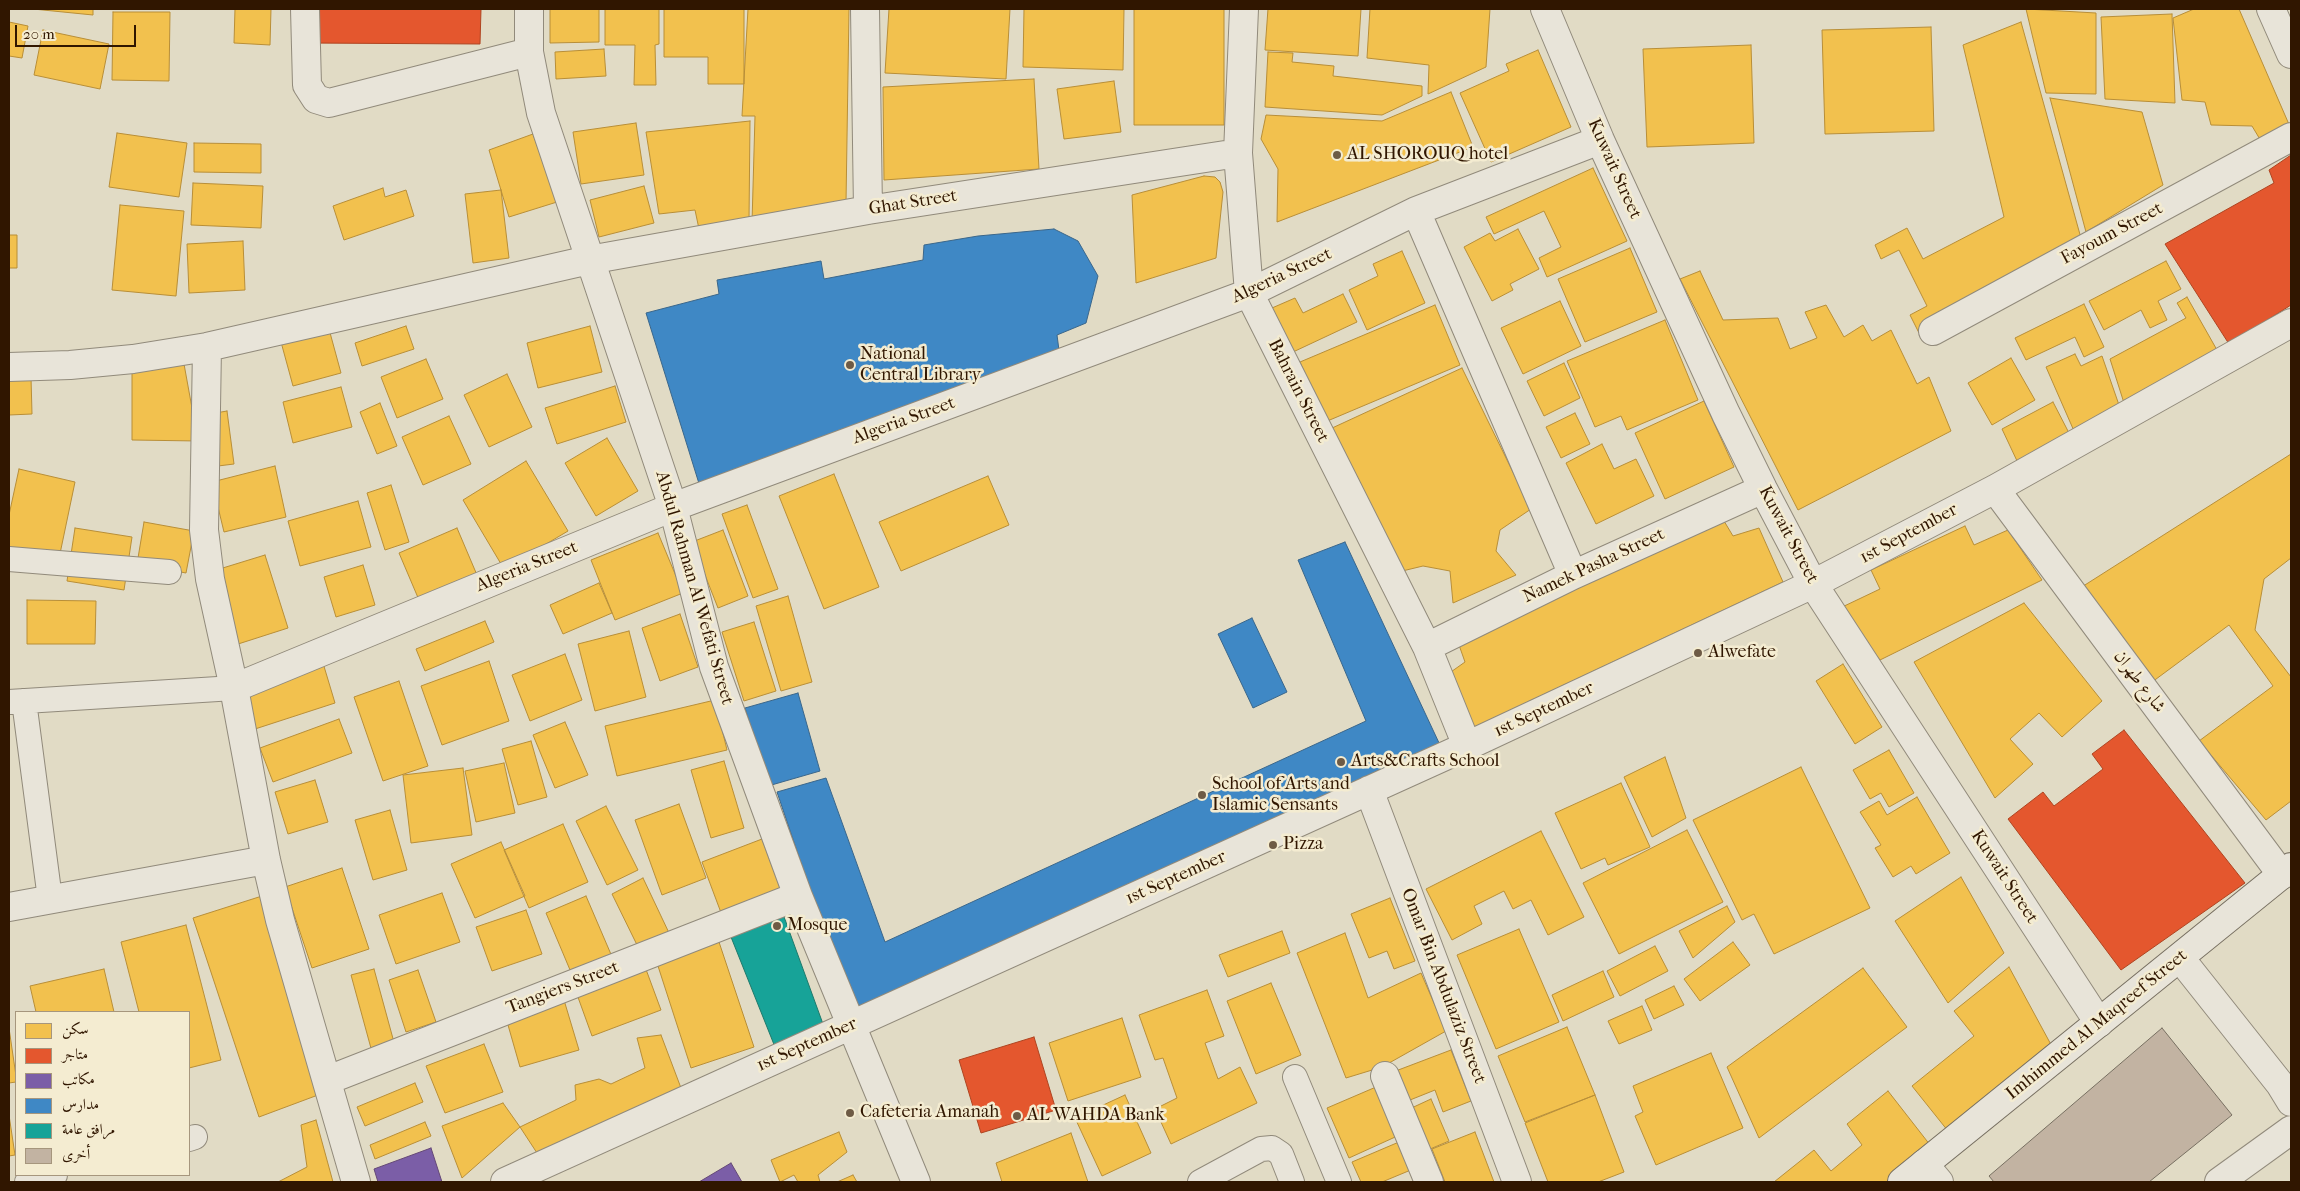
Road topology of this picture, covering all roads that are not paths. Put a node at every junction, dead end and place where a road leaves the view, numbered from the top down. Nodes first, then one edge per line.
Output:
1 (305, 9) edge
2 (529, 9) edge
3 (865, 9) edge
4 (1244, 9) edge
5 (1545, 9) edge
6 (2271, 9) edge
7 (530, 52) junction
8 (2291, 54) edge
9 (2291, 137) edge
10 (1600, 140) junction
11 (1238, 153) junction
12 (868, 210) junction
13 (1416, 211) junction
14 (589, 260) junction
15 (1249, 294) junction
16 (2291, 324) edge
17 (1933, 331) dead end
18 (208, 347) junction
19 (9, 367) edge
20 (1762, 489) junction
21 (1996, 489) junction
22 (672, 507) junction
23 (9, 559) edge
24 (169, 572) dead end
25 (1573, 575) junction
26 (1814, 584) junction
27 (1427, 647) junction
28 (234, 688) junction
29 (16, 701) edge
30 (1467, 746) junction
31 (1369, 790) junction
32 (266, 860) junction
33 (2287, 871) edge
34 (798, 896) junction
35 (50, 899) junction
36 (9, 907) edge
37 (2180, 958) junction
38 (2099, 1023) junction
39 (850, 1026) junction
40 (1385, 1076) dead end
41 (1295, 1077) dead end
42 (328, 1080) junction
43 (2291, 1102) edge
44 (2291, 1130) edge
45 (1931, 1173) edge
46 (51, 1176) edge
47 (27, 1182) edge
48 (356, 1182) edge
49 (505, 1182) edge
50 (916, 1182) edge
51 (1200, 1182) edge
52 (1292, 1182) edge
53 (1339, 1182) edge
54 (1429, 1182) edge
55 (1517, 1182) edge
56 (1902, 1182) edge
57 (2219, 1182) edge

1 - 7 street
2 - 7 street, Abdul Rahman Al Wefati Street
3 - 12 street
4 - 11 street, Bahrain Street
5 - 10 street, Kuwait Street
6 - 8 street
7 - 14 street, Abdul Rahman Al Wefati Street
9 - 17 street, Fayoum Street
10 - 13 street, Algeria Street
10 - 20 street, Kuwait Street
11 - 12 street, Ghat Street
11 - 15 street, Bahrain Street
12 - 14 street, Ghat Street
13 - 15 street, Algeria Street
13 - 25 street
14 - 18 street, Ghat Street
14 - 22 street, Abdul Rahman Al Wefati Street
15 - 22 street, Algeria Street
15 - 27 street, Bahrain Street
16 - 21 street, 1st September
18 - 19 street, Ghat Street
18 - 28 street
20 - 25 street, Namek Pasha Street
20 - 26 street, Kuwait Street
21 - 26 street, 1st September
21 - 33 street, شارع طهران
22 - 28 street, Algeria Street
22 - 34 street, Abdul Rahman Al Wefati Street
23 - 24 lane
25 - 27 street, Namek Pasha Street
26 - 30 street, 1st September
26 - 38 street, Kuwait Street
27 - 30 street, Bahrain Street
28 - 29 lane
28 - 32 street
29 - 35 lane
30 - 31 street, 1st September
31 - 39 street, 1st September
31 - 55 street, Omar Bin Abdulaziz Street
32 - 35 street
32 - 42 street
33 - 37 street, Imhimmed Al Maqreef Street
34 - 39 street, Abdul Rahman Al Wefati Street
34 - 42 street, Tangiers Street
35 - 36 street
37 - 38 street, Imhimmed Al Maqreef Street
37 - 43 street
38 - 45 street, Imhimmed Al Maqreef Street
39 - 49 street, 1st September
39 - 50 street, Abdul Rahman Al Wefati Street
40 - 54 street
41 - 53 lane
42 - 48 street
44 - 57 street
45 - 56 street, Imhimmed Al Maqreef Street
46 - 47 lane
51 - 52 lane

